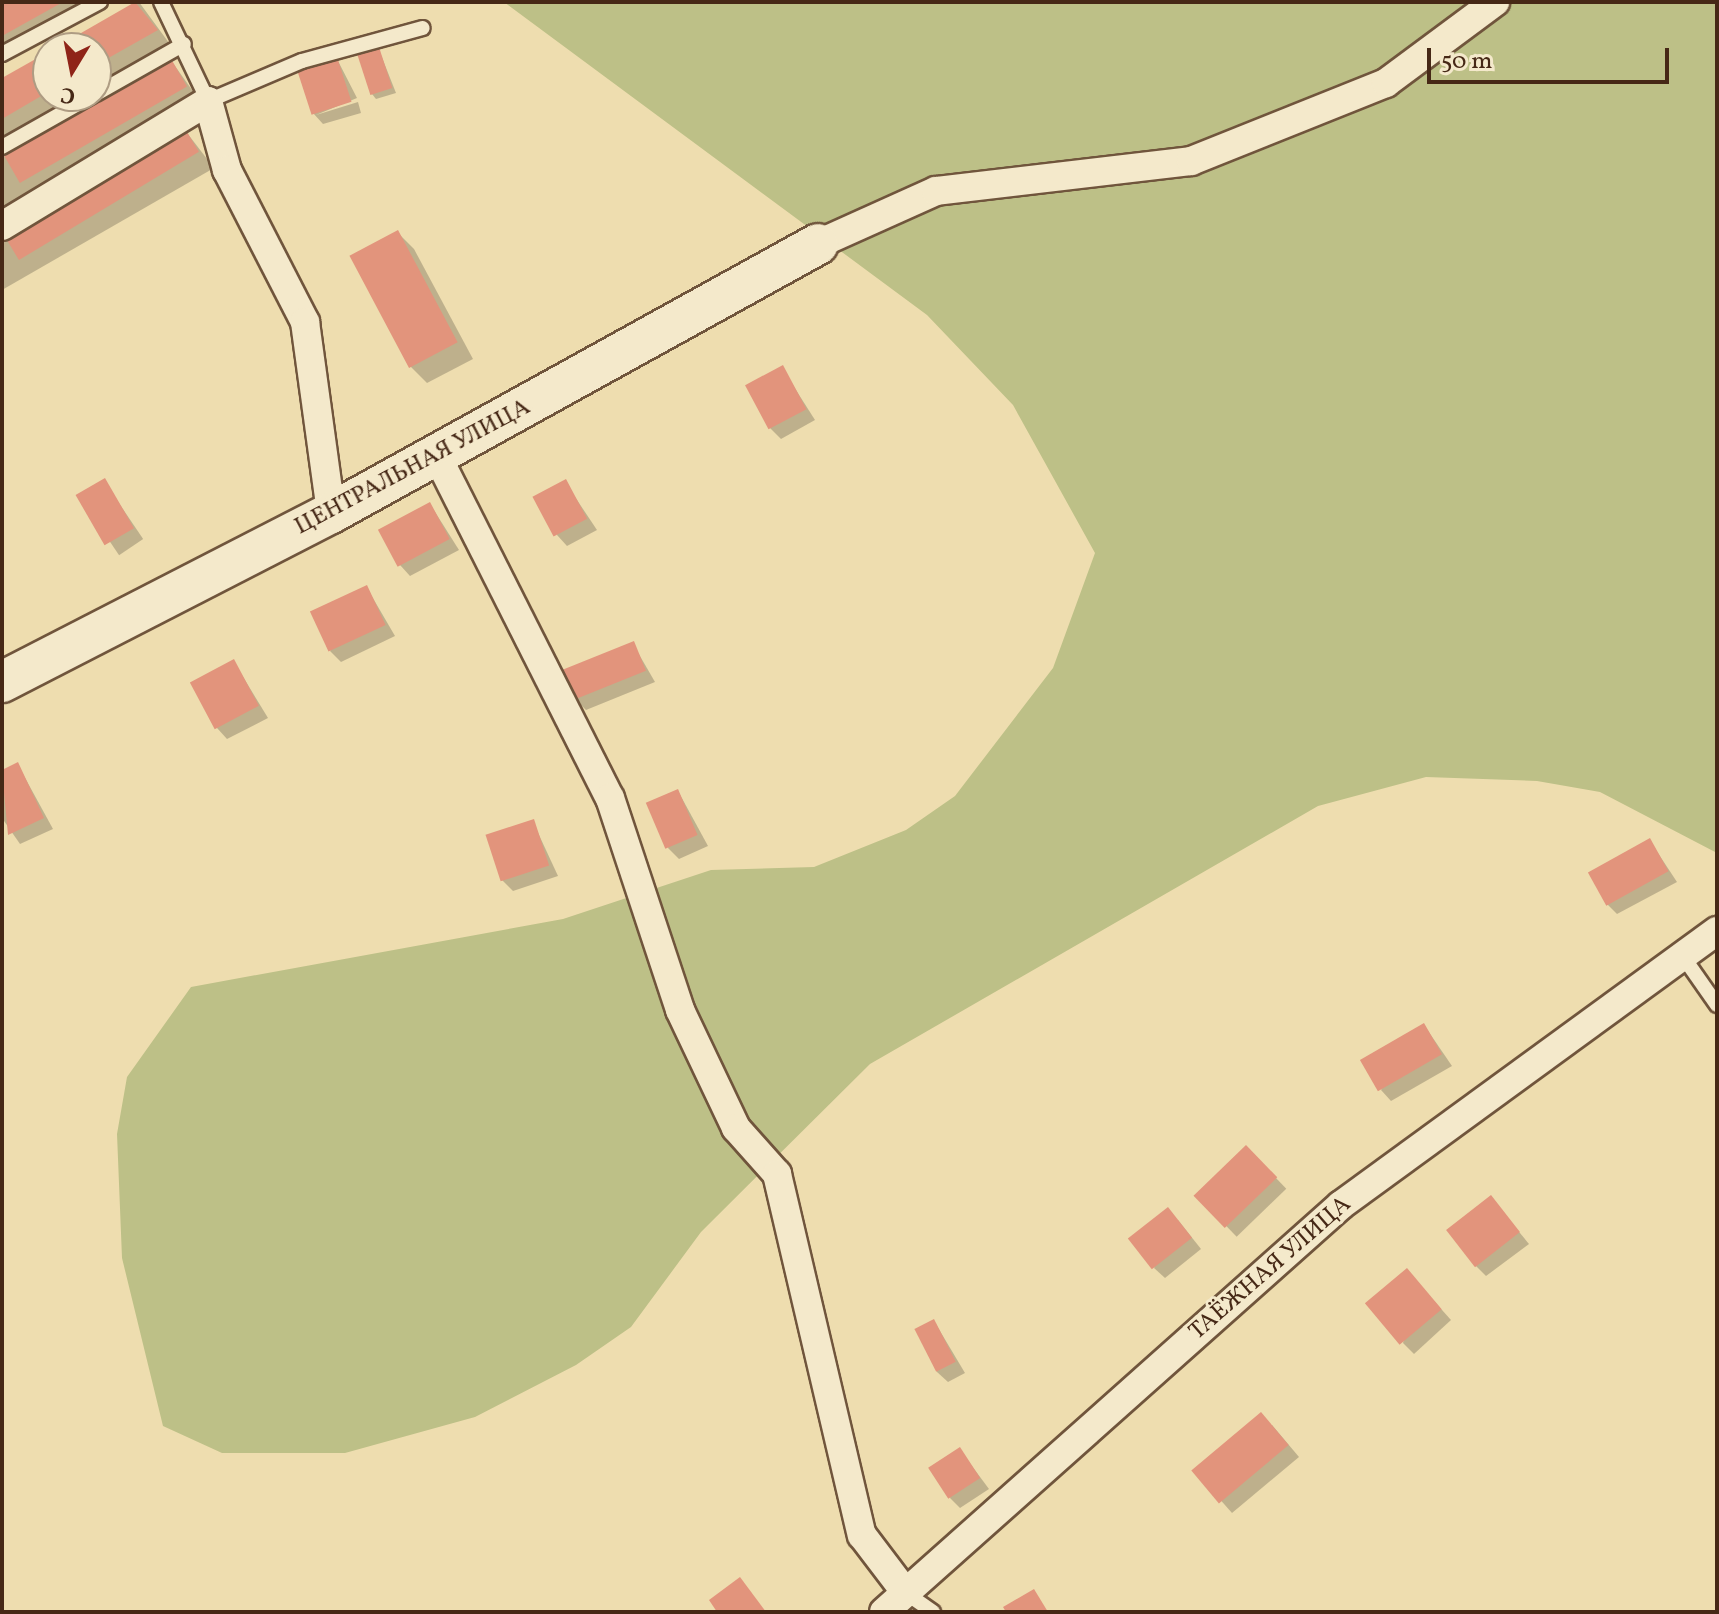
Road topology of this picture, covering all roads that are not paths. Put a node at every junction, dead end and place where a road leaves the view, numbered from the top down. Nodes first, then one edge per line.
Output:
1 (100, 2) edge
2 (161, 2) edge
3 (1495, 2) edge
4 (423, 28) dead end
5 (184, 44) junction
6 (2, 54) edge
7 (112, 85) edge
8 (208, 101) junction
9 (64, 112) edge
10 (2, 147) edge
11 (2, 226) edge
12 (818, 244) joint
13 (437, 456) junction
14 (331, 513) junction
15 (2, 682) edge
16 (1717, 931) edge
17 (1682, 955) junction
18 (1717, 1005) edge
19 (906, 1593) junction
20 (884, 1612) edge
21 (933, 1612) edge

1 - 6 lane
2 - 5 lane
3 - 12 street
4 - 8 lane
5 - 7 lane
5 - 8 lane
8 - 11 street
8 - 14 street
9 - 10 lane
12 - 13 street, ЦЕНТРАЛЬНАЯ УЛИЦА
13 - 14 street, ЦЕНТРАЛЬНАЯ УЛИЦА
13 - 19 street
14 - 15 street, ЦЕНТРАЛЬНАЯ УЛИЦА
16 - 17 street, ТАЁЖНАЯ УЛИЦА
17 - 18 lane
17 - 19 street, ТАЁЖНАЯ УЛИЦА
19 - 20 street, ТАЁЖНАЯ УЛИЦА
19 - 21 lane

